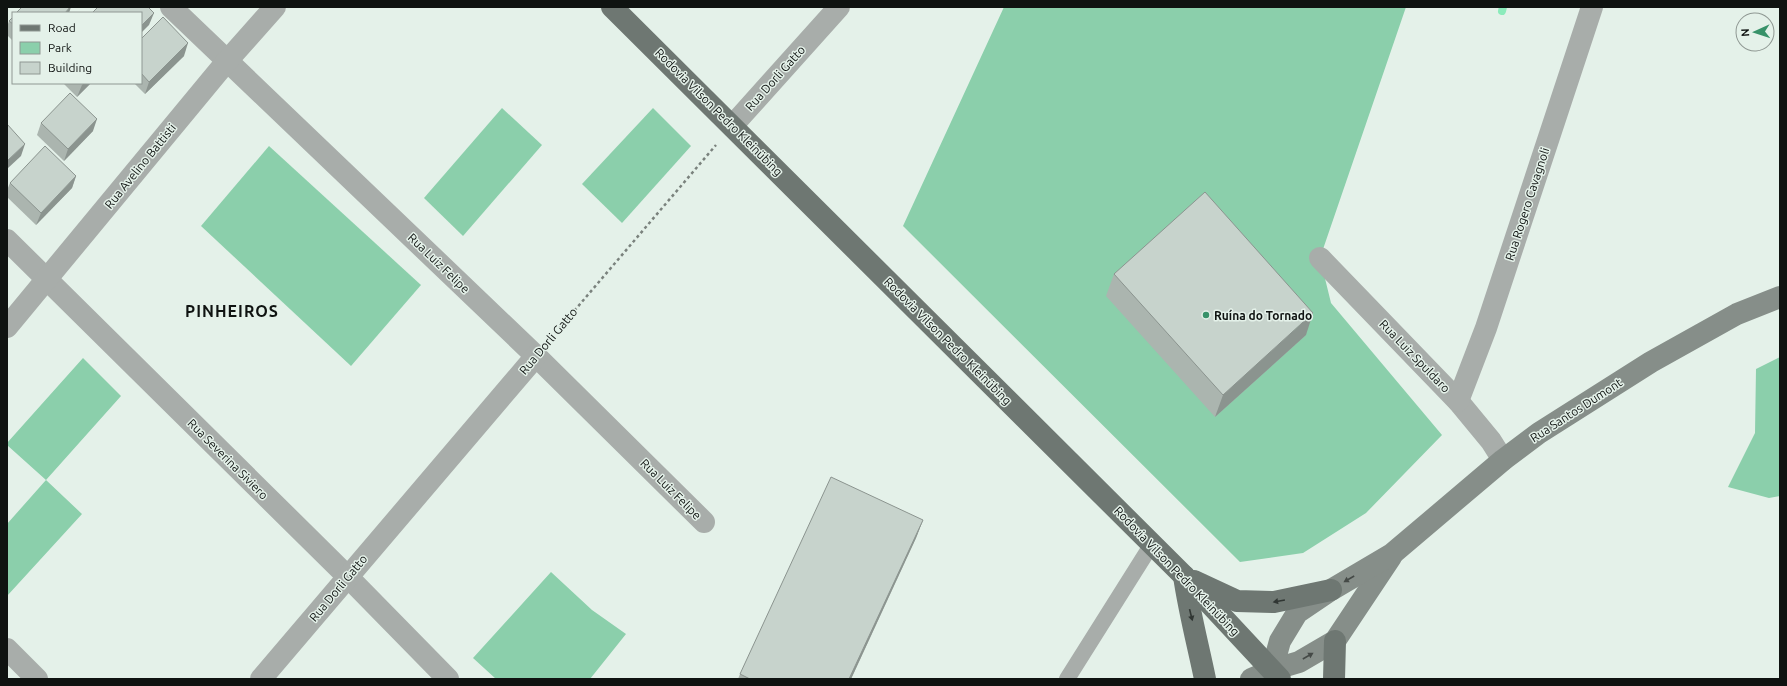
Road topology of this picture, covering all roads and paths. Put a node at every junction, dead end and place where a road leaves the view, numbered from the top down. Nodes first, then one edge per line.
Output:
1 (171, 7) edge
2 (275, 7) edge
3 (612, 7) edge
4 (839, 7) edge
5 (1592, 7) edge
6 (227, 61) junction
7 (733, 125) junction
8 (7, 240) edge
9 (1320, 258) dead end
10 (47, 279) junction
11 (1780, 297) edge
12 (7, 326) edge
13 (536, 356) junction
14 (1458, 401) junction
15 (1503, 460) junction
16 (704, 522) dead end
17 (1152, 544) junction
18 (1392, 554) junction
19 (1184, 576) junction
20 (348, 577) junction
21 (1331, 590) junction
22 (1335, 641) junction
23 (7, 649) edge
24 (1275, 676) edge
25 (37, 679) edge
26 (261, 679) edge
27 (448, 679) edge
28 (1067, 679) edge
29 (1205, 679) edge
30 (1251, 679) edge
31 (1334, 679) edge

1 - 6 street, Rua Luiz Felipe
2 - 6 street, Rua Avelino Battisti
3 - 7 main road, Rodovia Vilson Pedro Kleinübing
4 - 7 street, Rua Dorli Gatto
5 - 14 street, Rua Rogero Cavagnoli
6 - 10 street, Rua Avelino Battisti
6 - 13 street, Rua Luiz Felipe
7 - 13 path, Rua Dorli Gatto
7 - 17 main road, Rodovia Vilson Pedro Kleinübing
8 - 10 street, Rua Severina Siviero
9 - 14 street, Rua Luiz Spuldaro
10 - 12 street, Rua Avelino Battisti
10 - 20 street, Rua Severina Siviero
11 - 15 main road, Rua Santos Dumont
13 - 16 street, Rua Luiz Felipe
13 - 20 street, Rua Dorli Gatto
14 - 15 street, Rua Luiz Spuldaro
15 - 18 main road, Rua Santos Dumont
17 - 19 main road, Rodovia Vilson Pedro Kleinübing
17 - 28 lane
18 -> 21 main road, Rua Santos Dumont
18 - 22 main road, Rua Santos Dumont
21 -> 19 main road
19 - 24 main road, Rodovia Vilson Pedro Kleinübing
19 -> 29 main road
20 - 26 street, Rua Dorli Gatto
20 - 27 street, Rua Severina Siviero
21 - 24 main road, Rua Santos Dumont
24 -> 22 main road, Rua Santos Dumont
22 - 31 main road
23 - 25 street
24 - 30 main road

